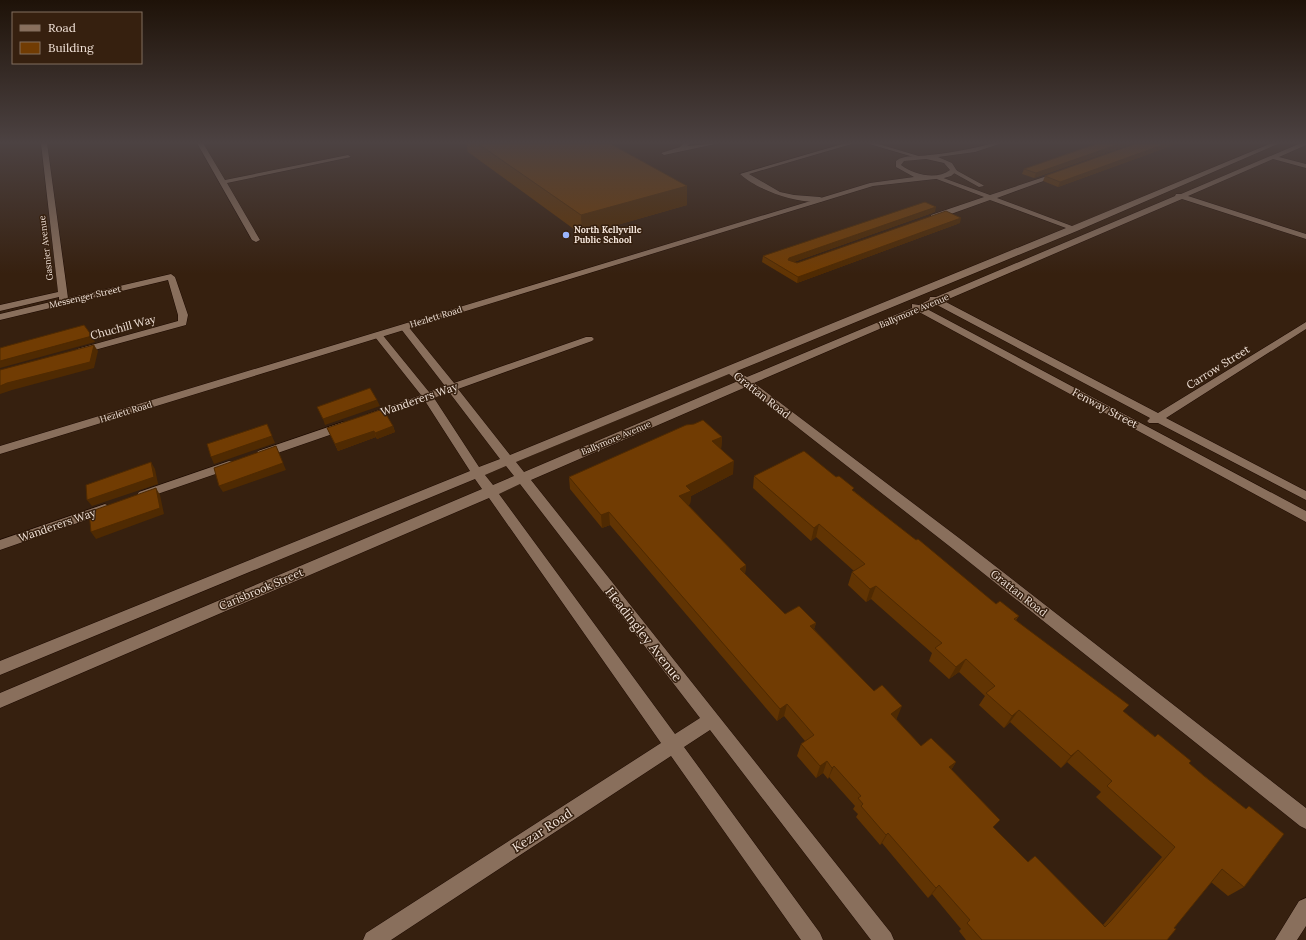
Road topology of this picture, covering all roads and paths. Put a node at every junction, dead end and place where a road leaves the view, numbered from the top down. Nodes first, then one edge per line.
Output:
1 (49, 187) edge
2 (226, 187) edge
3 (766, 187) edge
4 (862, 187) edge
5 (961, 187) edge
6 (985, 187) edge
7 (1021, 187) edge
8 (1169, 187) edge
9 (1174, 187) edge
10 (1204, 187) edge
11 (1162, 190) junction
12 (1191, 192) junction
13 (1002, 194) junction
14 (1182, 196) junction
15 (991, 197) junction
16 (820, 199) junction
17 (924, 220) edge
18 (1082, 223) junction
19 (1071, 228) junction
20 (1101, 230) junction
21 (1306, 230) edge
22 (1090, 235) junction
23 (1306, 237) edge
24 (256, 240) dead end
25 (920, 292) junction
26 (63, 298) junction
27 (903, 299) junction
28 (937, 301) junction
29 (0, 308) edge
30 (920, 309) junction
31 (0, 317) edge
32 (183, 324) joint
33 (1306, 325) edge
34 (404, 327) junction
35 (378, 335) junction
36 (589, 339) dead end
37 (68, 355) edge
38 (729, 369) junction
39 (746, 383) junction
40 (452, 388) junction
41 (427, 396) junction
42 (1158, 418) junction
43 (1142, 428) junction
44 (0, 450) edge
45 (253, 457) edge
46 (508, 460) junction
47 (238, 462) edge
48 (477, 472) junction
49 (522, 477) junction
50 (490, 491) junction
51 (1306, 496) edge
52 (134, 498) edge
53 (119, 504) edge
54 (1306, 517) edge
55 (0, 545) edge
56 (0, 668) edge
57 (0, 701) edge
58 (711, 720) junction
59 (673, 745) junction
60 (1306, 820) edge
61 (1306, 908) edge
62 (373, 940) edge
63 (813, 940) edge
64 (884, 940) edge
65 (1285, 940) edge

1 - 26 street, Gasnier Avenue
2 - 24 street
3 - 16 street
4 - 16 street, Hezlett Road
5 - 15 street
6 - 13 street
7 - 13 street
8 - 11 street, Ballymore Avenue
9 - 12 street
10 - 12 street, Ballymore Avenue
11 - 14 street
11 - 18 street, Ballymore Avenue
12 - 14 street, Ballymore Avenue
12 - 21 street
13 - 15 street
13 - 18 street
14 - 20 street, Ballymore Avenue
14 - 23 street
15 - 17 street
15 - 19 street
16 - 34 street, Hezlett Road
18 - 19 street, Ballymore Avenue
18 - 20 street
19 - 22 street
19 - 25 street, Ballymore Avenue
20 - 22 street, Ballymore Avenue
22 - 28 street, Ballymore Avenue
25 - 27 street, Ballymore Avenue
25 - 28 street, Fenway Street
26 - 29 street, Messenger Street
26 - 31 street, Messenger Street
26 - 32 street, Messenger Street
27 - 30 street, Fenway Street
27 - 38 street, Ballymore Avenue
28 - 30 street, Ballymore Avenue
28 - 42 street, Fenway Street
30 - 39 street, Ballymore Avenue
30 - 43 street, Fenway Street
32 - 37 street, Chuchill Way
33 - 42 street, Carrow Street
34 - 35 street, Hezlett Road
34 - 40 street, Headingley Avenue
35 - 41 street
35 - 44 street, Hezlett Road
36 - 40 street, Wanderers Way
38 - 39 street, Grattan Road
38 - 46 street, Ballymore Avenue
39 - 49 street, Ballymore Avenue
39 - 60 street, Grattan Road
40 - 41 street, Wanderers Way
40 - 46 street, Headingley Avenue
41 - 45 street, Wanderers Way
41 - 48 street
42 - 43 street, Carrow Street
42 - 51 street, Fenway Street
43 - 54 street, Fenway Street
46 - 48 street
46 - 49 street, Headingley Avenue
47 - 52 street
48 - 50 street
48 - 56 street
49 - 50 street, Carisbrook Street
49 - 58 street, Headingley Avenue
50 - 57 street, Carisbrook Street
50 - 59 street
53 - 55 street, Wanderers Way
58 - 59 street, Kezar Road
58 - 64 street, Headingley Avenue
59 - 62 street, Kezar Road
59 - 63 street
61 - 65 street

